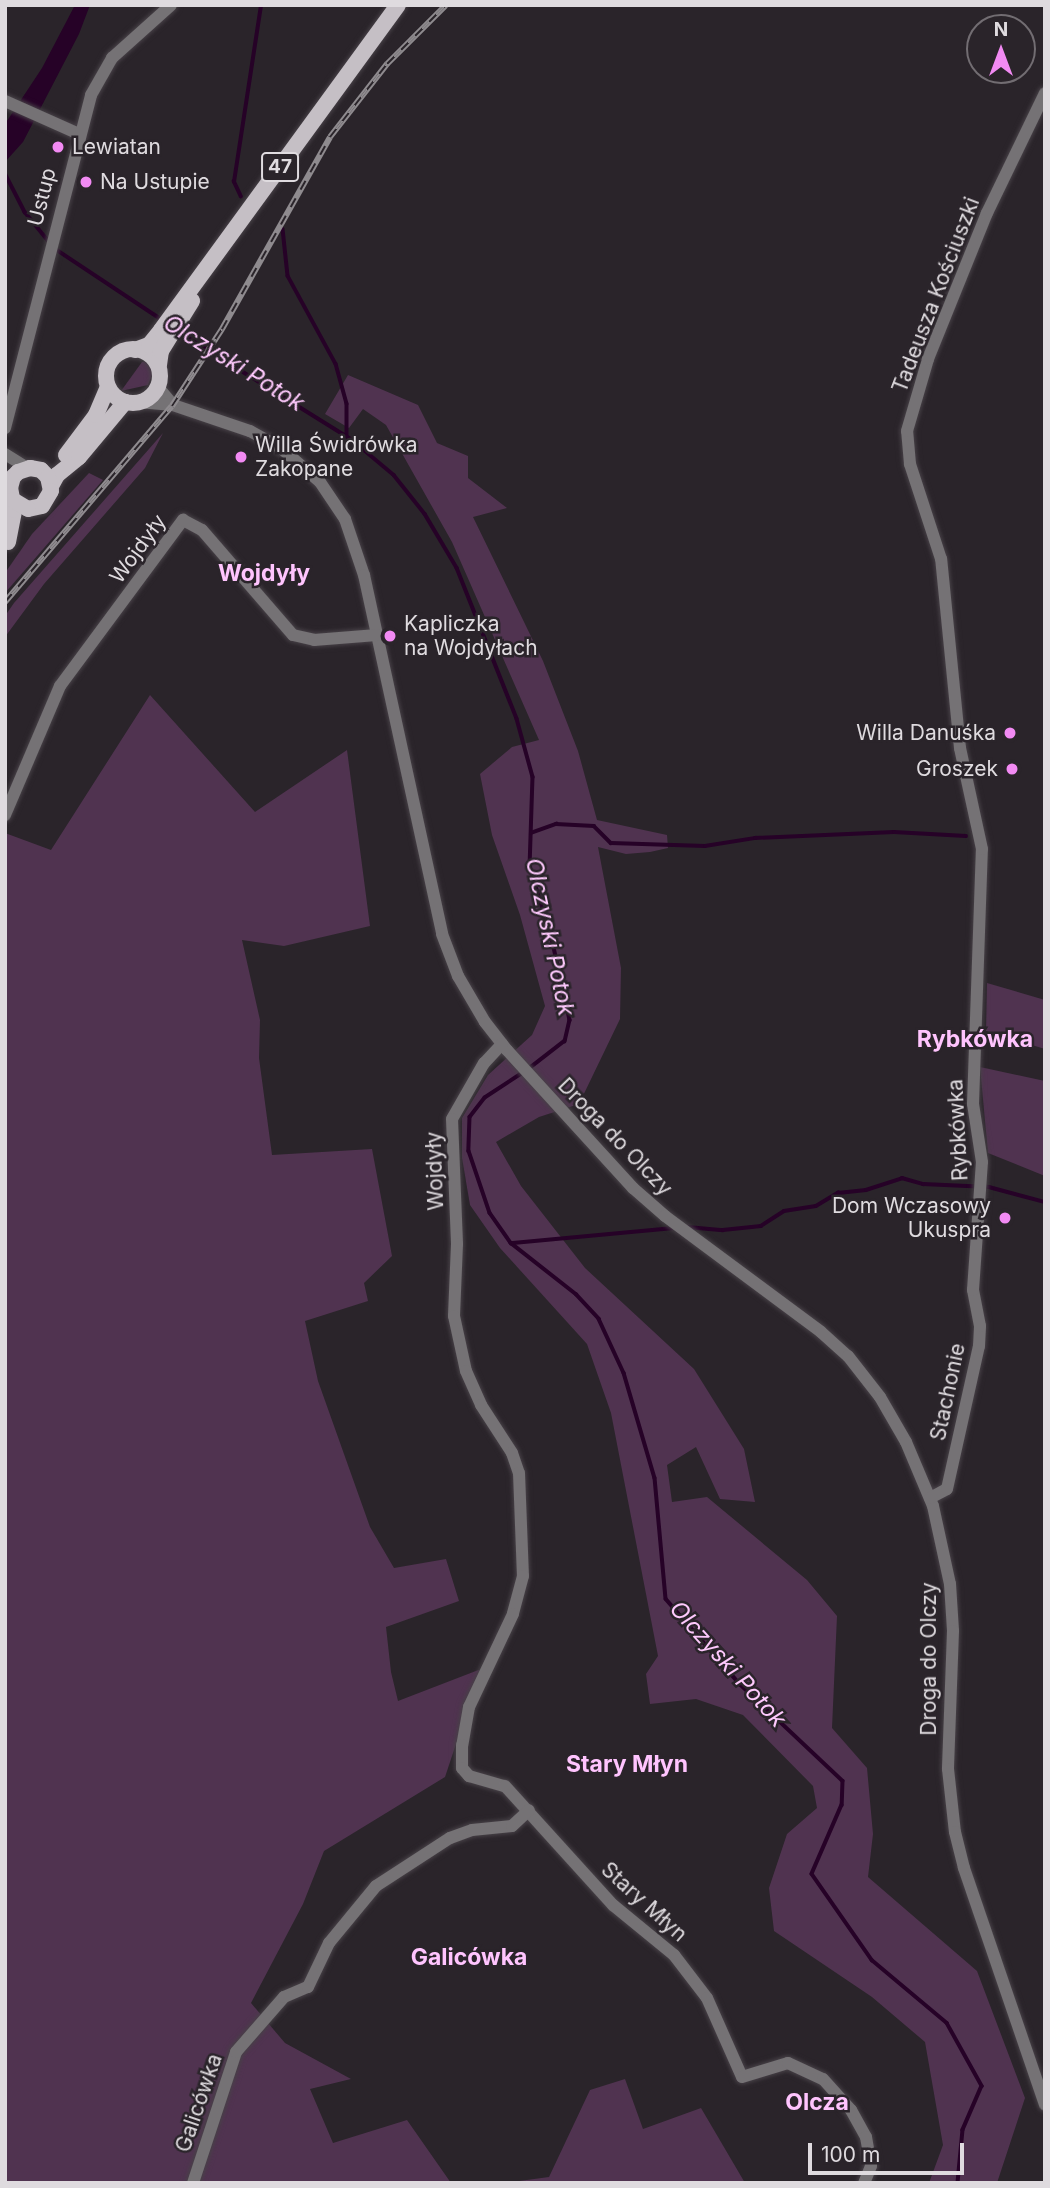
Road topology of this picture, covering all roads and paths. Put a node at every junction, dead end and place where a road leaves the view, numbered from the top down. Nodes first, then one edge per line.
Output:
1 (171, 5) edge
2 (398, 5) edge
3 (1045, 93) edge
4 (5, 101) edge
5 (79, 134) junction
6 (166, 333) junction
7 (135, 350) junction
8 (159, 365) junction
9 (158, 387) junction
10 (107, 389) junction
11 (131, 402) junction
12 (173, 405) junction
13 (5, 428) edge
14 (5, 454) edge
15 (34, 469) junction
16 (8, 474) edge
17 (51, 486) junction
18 (13, 500) junction
19 (32, 509) junction
20 (6, 544) edge
21 (377, 635) junction
22 (5, 815) edge
23 (982, 849) joint
24 (502, 1044) junction
25 (977, 1242) joint
26 (930, 1498) junction
27 (524, 1562) joint
28 (529, 1810) junction
29 (1045, 2104) edge
30 (193, 2183) edge
31 (864, 2183) edge

1 - 5 street, Ustup
2 - 6 main road, 47
3 - 23 street, Tadeusza Kościuszki
4 - 5 street
5 - 13 street, Ustup
6 - 7 main road, 47
6 - 8 main road, 47
7 - 8 main road
7 - 10 main road, 47
8 - 9 main road, 47
9 - 11 main road, 47
9 - 12 street
10 - 11 main road
10 - 15 main road, 47
11 - 12 street
11 - 17 main road, 47
12 - 21 street
14 - 15 street
15 - 16 main road, 47
15 - 17 main road
16 - 18 main road, 47
17 - 19 main road, 47
18 - 19 main road
18 - 20 main road, 47
19 - 20 main road, 47
21 - 22 street, Wojdyły
21 - 24 street
23 - 25 street, Rybkówka
24 - 26 street, Droga do Olczy
24 - 27 street, Wojdyły
25 - 26 street, Stachonie
26 - 29 street, Droga do Olczy
27 - 28 street, Stary Młyn
28 - 30 street, Galicówka
28 - 31 street, Stary Młyn

